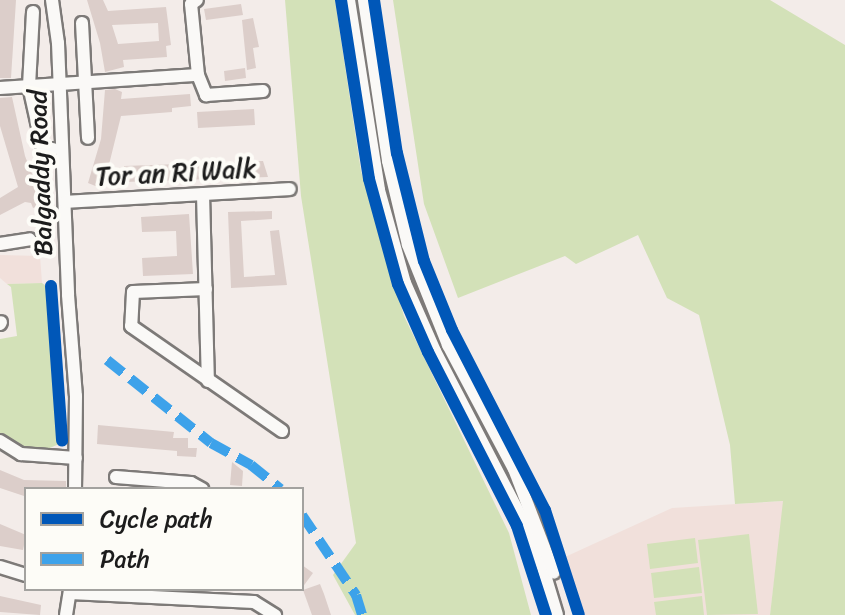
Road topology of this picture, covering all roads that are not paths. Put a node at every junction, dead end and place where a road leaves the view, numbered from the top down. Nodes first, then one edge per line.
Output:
1 (52, 0) edge
2 (197, 0) edge
3 (349, 0) edge
4 (364, 0) edge
5 (33, 12) dead end
6 (82, 23) dead end
7 (198, 75) junction
8 (86, 81) junction
9 (60, 84) junction
10 (29, 86) junction
11 (0, 88) edge
12 (263, 91) dead end
13 (88, 138) dead end
14 (53, 149) dead end
15 (290, 189) dead end
16 (203, 194) junction
17 (65, 202) junction
18 (30, 239) dead end
19 (0, 244) edge
20 (206, 289) junction
21 (208, 381) junction
22 (282, 431) dead end
23 (0, 441) edge
24 (76, 458) junction
25 (116, 477) dead end
26 (75, 487) edge
27 (198, 487) edge
28 (0, 567) edge
29 (24, 574) edge
30 (70, 591) edge
31 (200, 594) edge
32 (66, 615) edge
33 (275, 615) edge
34 (557, 615) edge
35 (565, 615) edge

1 - 9 street, Balgaddy Road
2 - 7 street
3 - 34 street
4 - 35 street
5 - 10 street
6 - 8 street
7 - 8 street
7 - 12 street
8 - 9 street
8 - 13 street
9 - 10 street
9 - 17 street, Balgaddy Road
10 - 11 street
10 - 14 street
15 - 16 street, Tor an Rí Walk
16 - 17 street, Tor an Rí Walk
16 - 20 street
17 - 24 street, Balgaddy Road
18 - 19 street
20 - 21 street
20 - 21 street
21 - 22 street
23 - 24 street
24 - 26 street, Balgaddy Road
25 - 27 street
28 - 29 street
30 - 31 street
30 - 32 street
31 - 33 street

